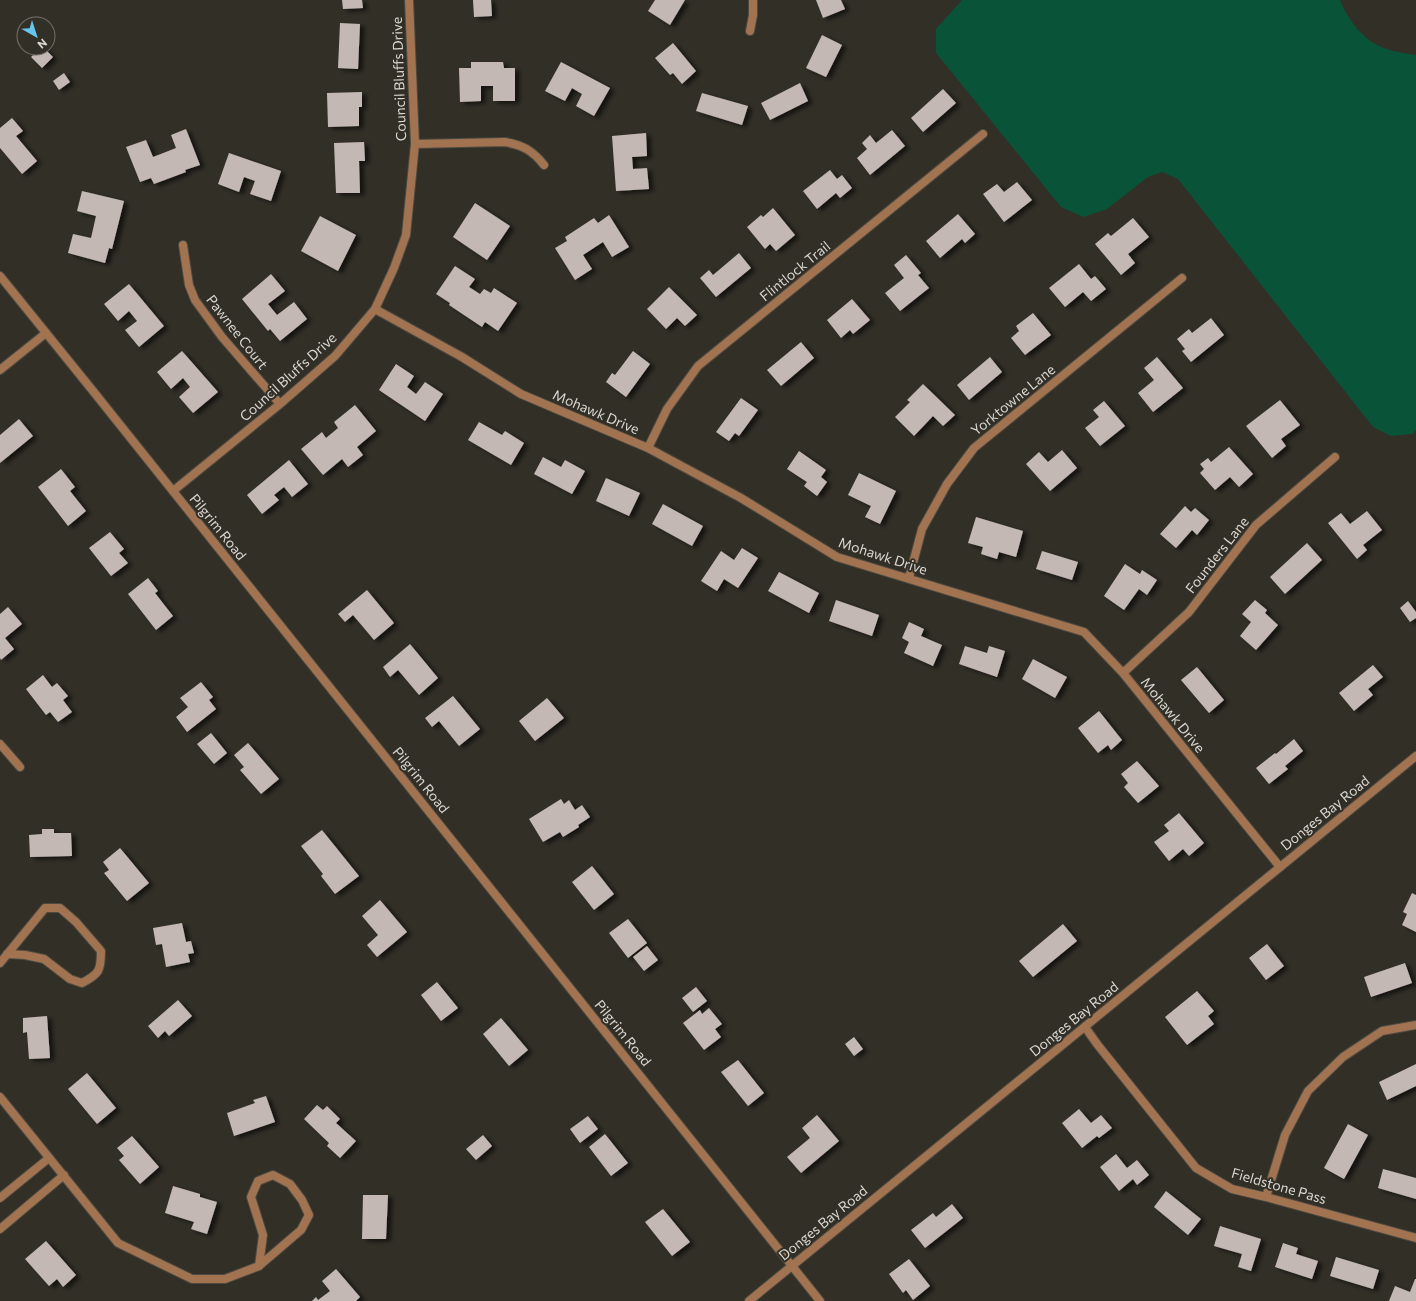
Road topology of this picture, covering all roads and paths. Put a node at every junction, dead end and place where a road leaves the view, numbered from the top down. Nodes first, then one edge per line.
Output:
1 (409, 0) edge
2 (753, 0) edge
3 (750, 31) dead end
4 (983, 134) dead end
5 (416, 144) junction
6 (544, 165) dead end
7 (183, 245) dead end
8 (0, 276) edge
9 (1182, 278) dead end
10 (374, 308) junction
11 (46, 333) junction
12 (0, 370) edge
13 (280, 404) junction
14 (648, 448) junction
15 (1335, 457) dead end
16 (172, 491) junction
17 (909, 578) junction
18 (1123, 673) junction
19 (0, 744) edge
20 (1416, 756) edge
21 (20, 767) dead end
22 (1280, 867) junction
23 (7, 954) junction
24 (0, 963) edge
25 (1416, 1024) edge
26 (1085, 1027) junction
27 (0, 1097) edge
28 (49, 1158) junction
29 (64, 1175) junction
30 (1266, 1197) junction
31 (0, 1198) edge
32 (0, 1229) edge
33 (1416, 1238) edge
34 (793, 1265) junction
35 (259, 1266) junction
36 (749, 1301) edge
37 (820, 1301) edge

1 - 5 street, Council Bluffs Drive
2 - 3 street
4 - 14 street, Flintlock Trail
5 - 6 street
5 - 10 street, Council Bluffs Drive
7 - 13 street, Pawnee Court
8 - 11 street, Pilgrim Road
9 - 17 street, Yorktowne Lane
10 - 13 street, Council Bluffs Drive
10 - 14 street, Mohawk Drive
11 - 12 street
11 - 16 street, Pilgrim Road
13 - 16 street, Council Bluffs Drive
14 - 17 street, Mohawk Drive
15 - 18 street, Founders Lane
16 - 34 street, Pilgrim Road
17 - 18 street, Mohawk Drive
18 - 22 street, Mohawk Drive
19 - 21 street
20 - 22 street, Donges Bay Road
22 - 26 street, Donges Bay Road
23 - 23 street
23 - 24 street
25 - 30 street
26 - 30 street, Fieldstone Pass
26 - 34 street, Donges Bay Road
27 - 28 street
28 - 29 street
28 - 31 street
29 - 32 street
29 - 35 street
30 - 33 street, Fieldstone Pass
34 - 36 street, Donges Bay Road
34 - 37 street, Pilgrim Road
35 - 35 street

